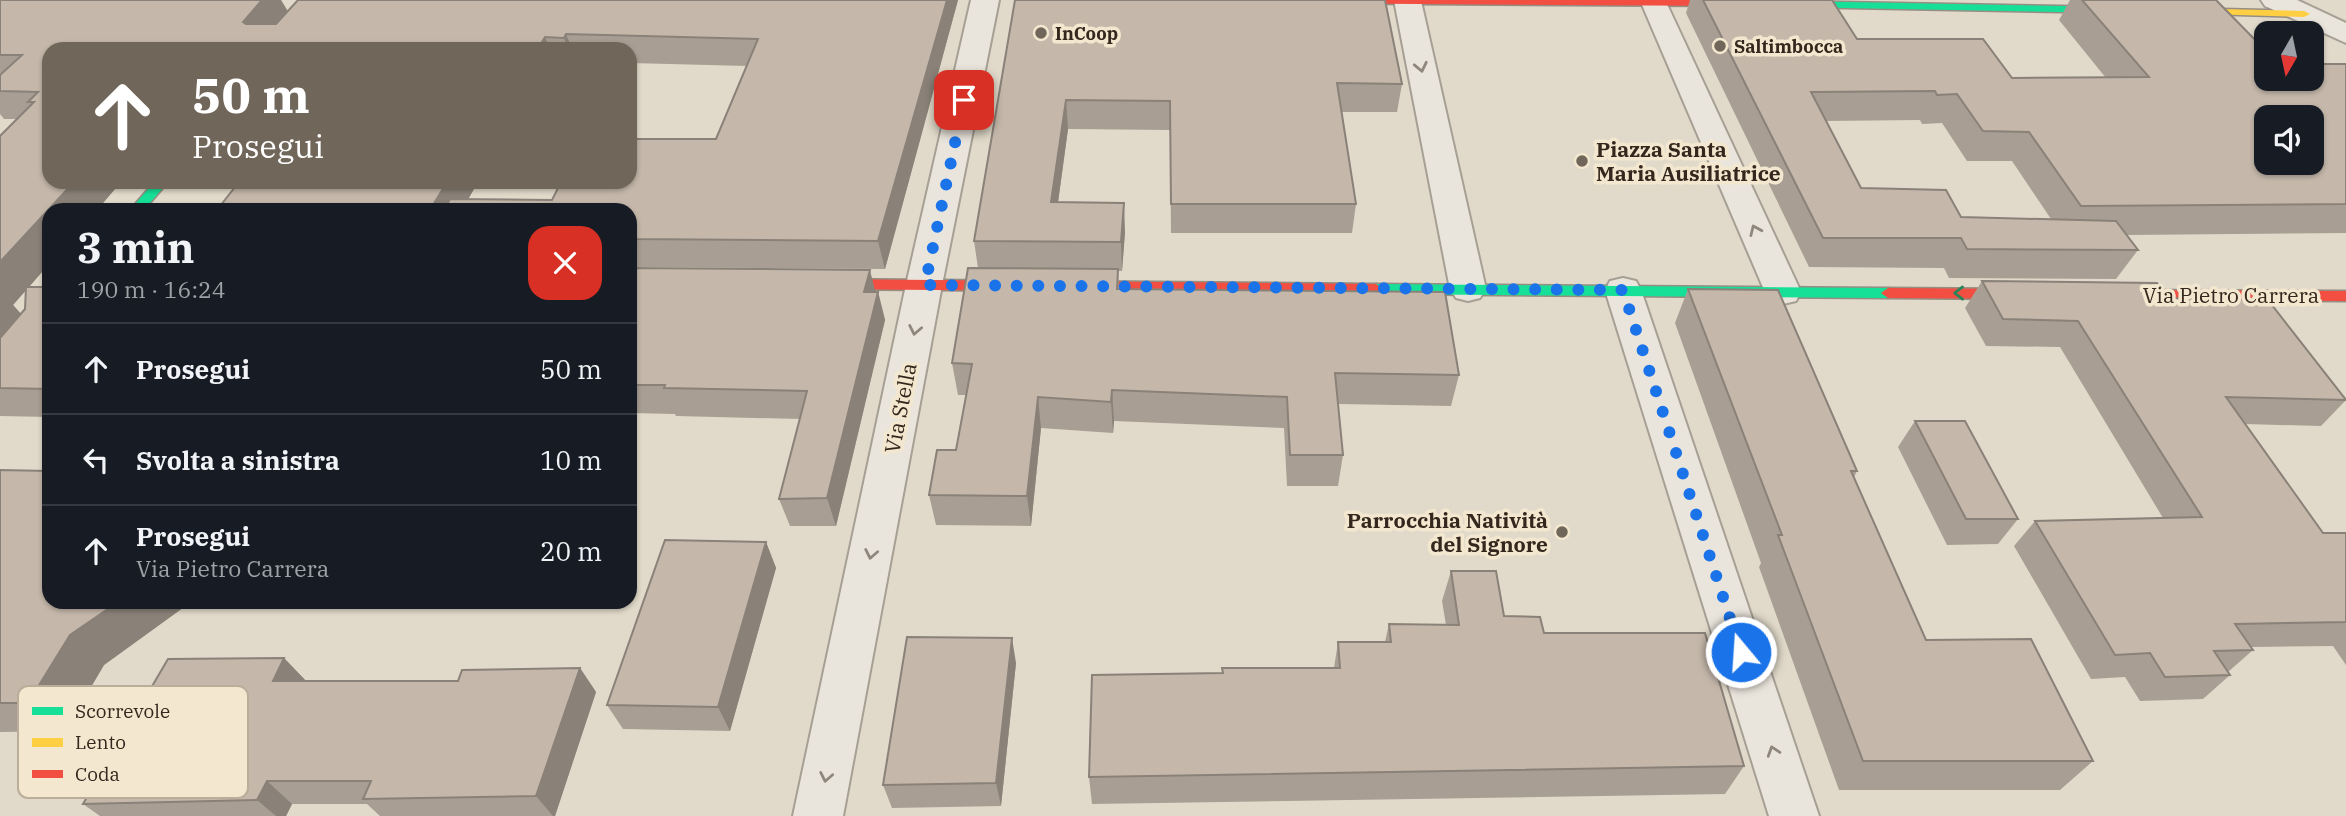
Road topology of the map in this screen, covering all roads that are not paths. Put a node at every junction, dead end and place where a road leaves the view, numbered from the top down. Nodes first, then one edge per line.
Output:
1 (985, 0) edge
2 (1272, 0) edge
3 (2275, 0) edge
4 (1376, 1) edge
5 (1407, 1) edge
6 (1524, 1) edge
7 (1651, 2) junction
8 (2138, 11) edge
9 (2165, 11) edge
10 (2304, 14) junction
11 (2346, 34) edge
12 (155, 189) edge
13 (143, 203) edge
14 (804, 284) edge
15 (925, 285) junction
16 (1468, 289) junction
17 (1783, 292) junction
18 (2042, 294) edge
19 (2097, 294) edge
20 (2346, 296) edge
21 (1628, 307) junction
22 (818, 816) edge
23 (1794, 816) edge

1 - 15 street, Via Stella
2 - 4 street
3 - 10 street
4 - 5 street
5 - 6 street
5 -> 16 street
6 - 7 street
7 - 8 street
17 -> 7 street
9 - 10 street
10 - 11 street
12 - 13 street
14 - 15 street
15 - 16 street
15 -> 22 street, Via Stella
16 - 21 street
18 -> 17 street
17 - 21 street
19 - 20 street, Via Pietro Carrera
23 -> 21 street

